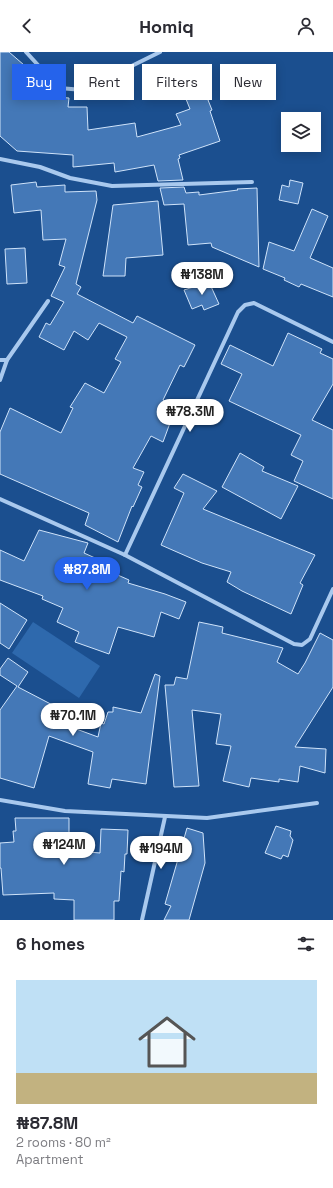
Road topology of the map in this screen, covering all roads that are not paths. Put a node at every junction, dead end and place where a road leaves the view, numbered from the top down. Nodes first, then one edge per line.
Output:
1 (26, 52) edge
2 (160, 52) edge
3 (0, 159) edge
4 (252, 182) dead end
5 (48, 301) dead end
6 (333, 342) edge
7 (0, 360) edge
8 (7, 360) junction
9 (0, 380) edge
10 (0, 499) edge
11 (125, 555) junction
12 (333, 589) edge
13 (0, 800) edge
14 (317, 803) dead end
15 (165, 816) junction
16 (142, 920) edge

1 - 2 street
3 - 4 street
5 - 8 street
6 - 11 street
7 - 8 street
8 - 9 street
10 - 11 street
11 - 12 street
13 - 15 street
14 - 15 street
15 - 16 street

